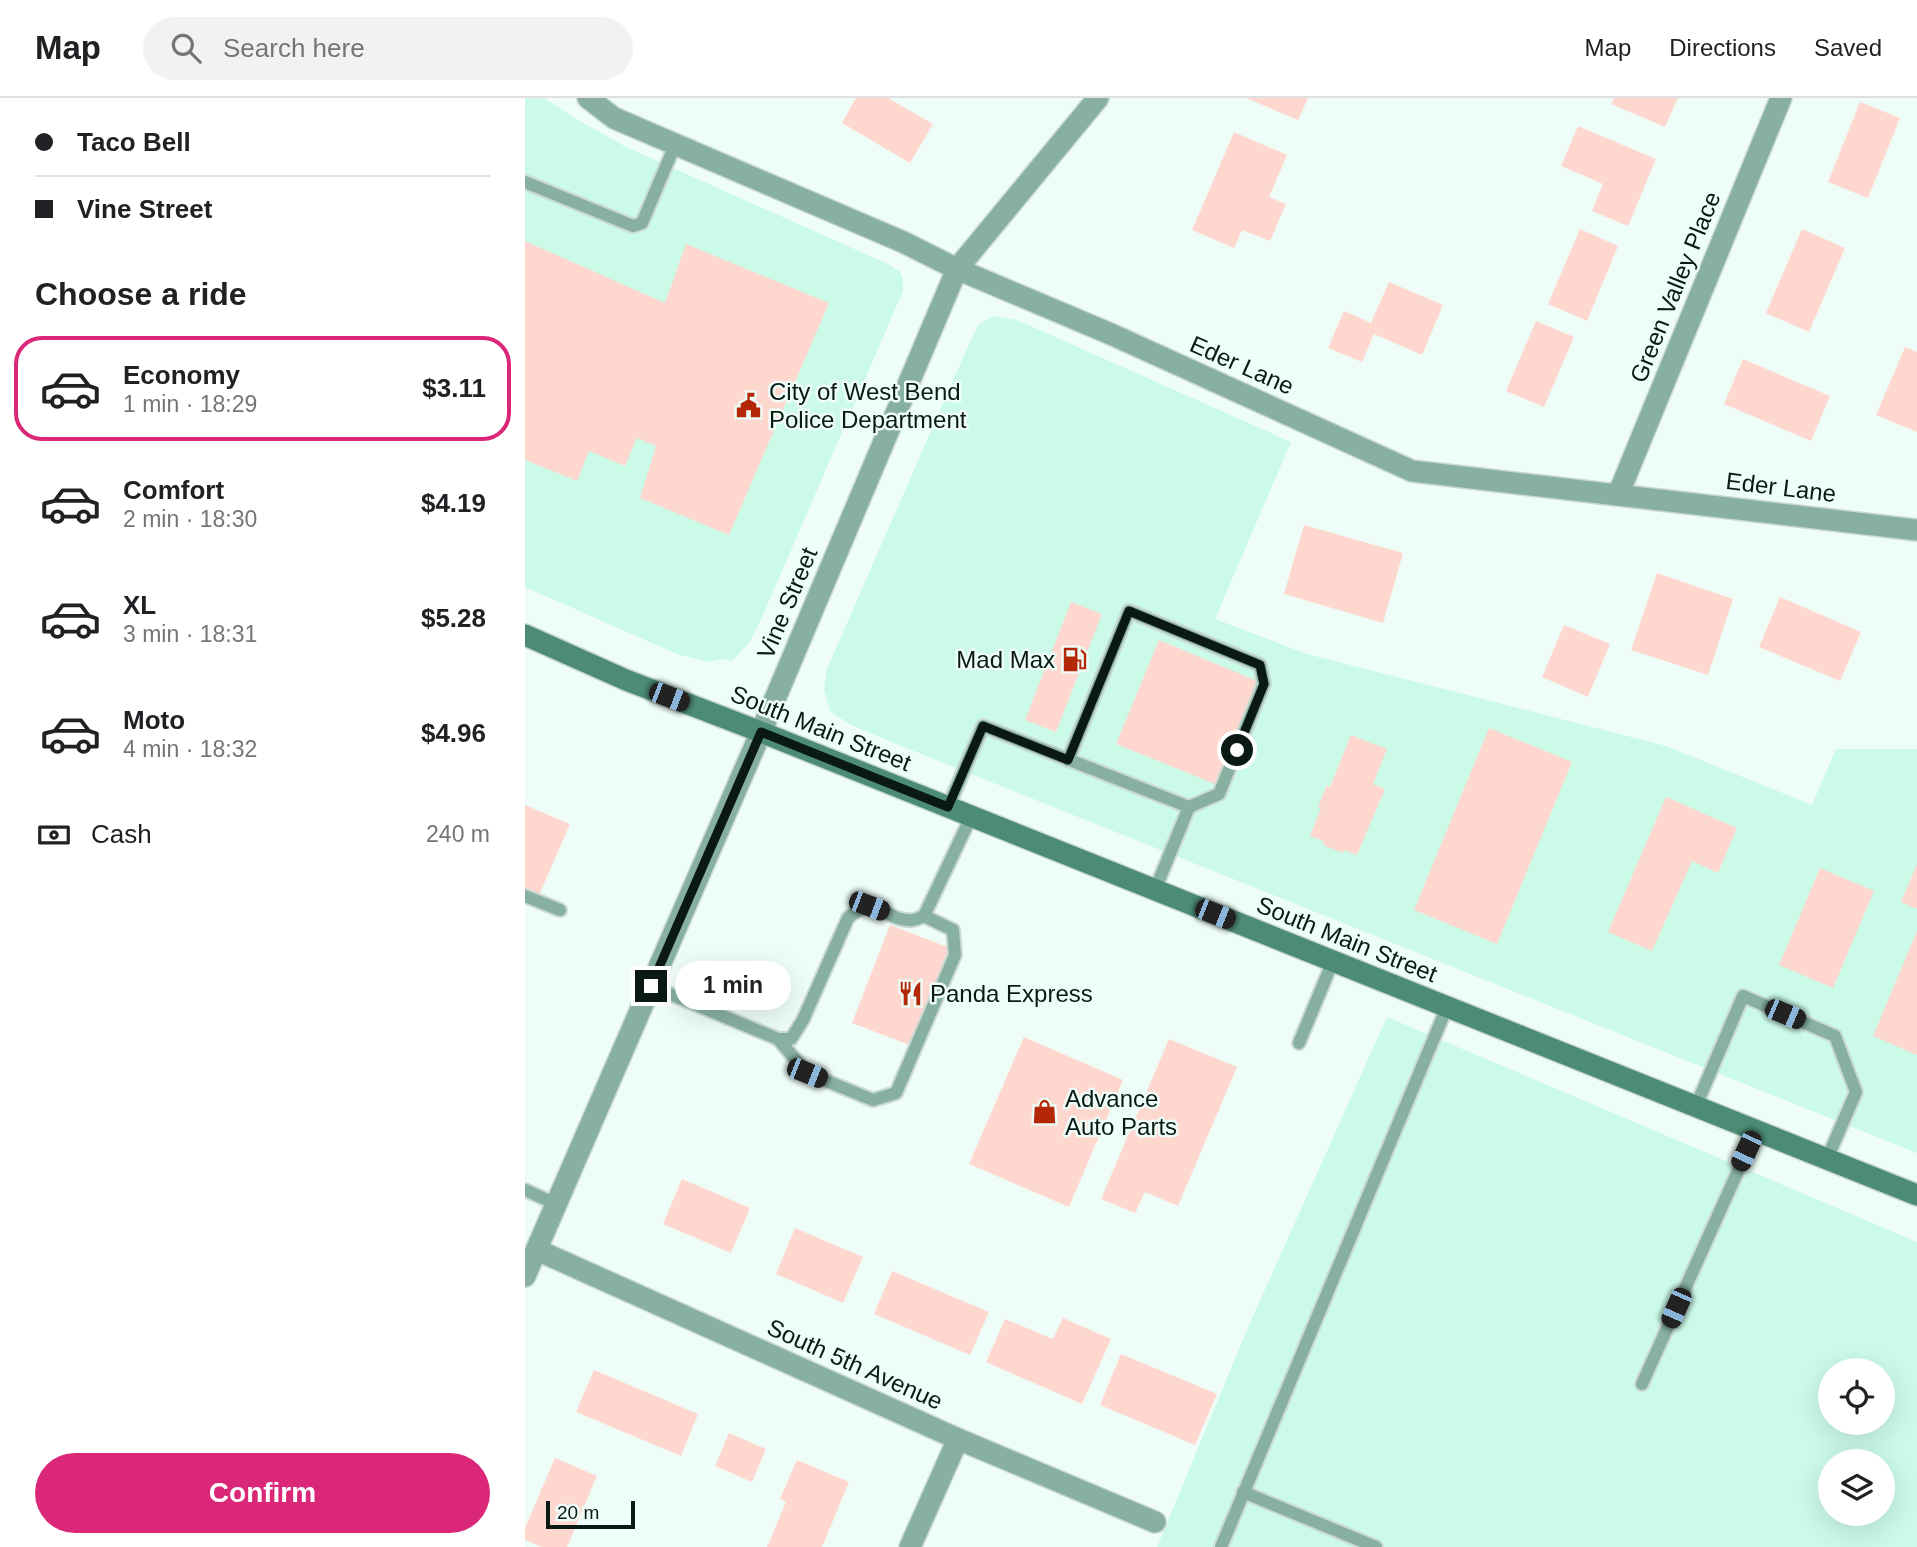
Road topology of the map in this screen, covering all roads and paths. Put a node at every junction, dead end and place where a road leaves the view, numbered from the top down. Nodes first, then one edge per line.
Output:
1 (587, 98) edge
2 (1098, 98) edge
3 (1781, 98) edge
4 (675, 145) junction
5 (525, 182) edge
6 (957, 269) junction
7 (1618, 495) junction
8 (1917, 530) edge
9 (525, 635) edge
10 (761, 732) junction
11 (1068, 760) junction
12 (948, 807) junction
13 (1189, 807) junction
14 (971, 817) junction
15 (1155, 890) junction
16 (525, 896) edge
17 (560, 910) dead end
18 (924, 916) junction
19 (1333, 961) junction
20 (651, 986) junction
21 (1447, 1007) junction
22 (778, 1039) junction
23 (1299, 1043) dead end
24 (1696, 1106) junction
25 (1756, 1130) junction
26 (1827, 1159) junction
27 (525, 1190) edge
28 (1917, 1195) edge
29 (556, 1204) junction
30 (537, 1250) junction
31 (525, 1276) edge
32 (1642, 1384) dead end
33 (958, 1439) junction
34 (1244, 1492) junction
35 (1154, 1521) dead end
36 (910, 1547) edge
37 (1221, 1547) edge
38 (1376, 1547) edge

1 - 4 street, Eder Lane
2 - 6 street, Vine Street
3 - 7 street, Green Valley Place
4 - 5 lane
4 - 6 street, Eder Lane
6 - 7 street, Eder Lane
6 - 10 street, Vine Street
7 - 8 street, Eder Lane
9 - 10 main road, South Main Street
10 - 12 main road, South Main Street
10 - 20 street, Vine Street
11 - 12 lane
11 - 13 lane
11 - 13 lane
12 - 14 main road, South Main Street
13 - 15 lane
14 - 15 main road, South Main Street
14 - 18 lane
15 - 19 main road, South Main Street
16 - 17 lane
18 - 22 lane
18 - 22 lane
19 - 21 main road, South Main Street
19 - 23 lane
20 - 22 lane
20 - 29 street, Vine Street
21 - 24 main road, South Main Street
21 - 34 lane
24 - 25 main road, South Main Street
24 - 26 lane
25 - 26 main road, South Main Street
25 - 32 lane
26 - 28 main road, South Main Street
27 - 29 lane
29 - 30 street, Vine Street
30 - 31 street, Vine Street
30 - 33 street, South 5th Avenue
33 - 35 street, South 5th Avenue
33 - 36 street
34 - 37 lane
34 - 38 lane

